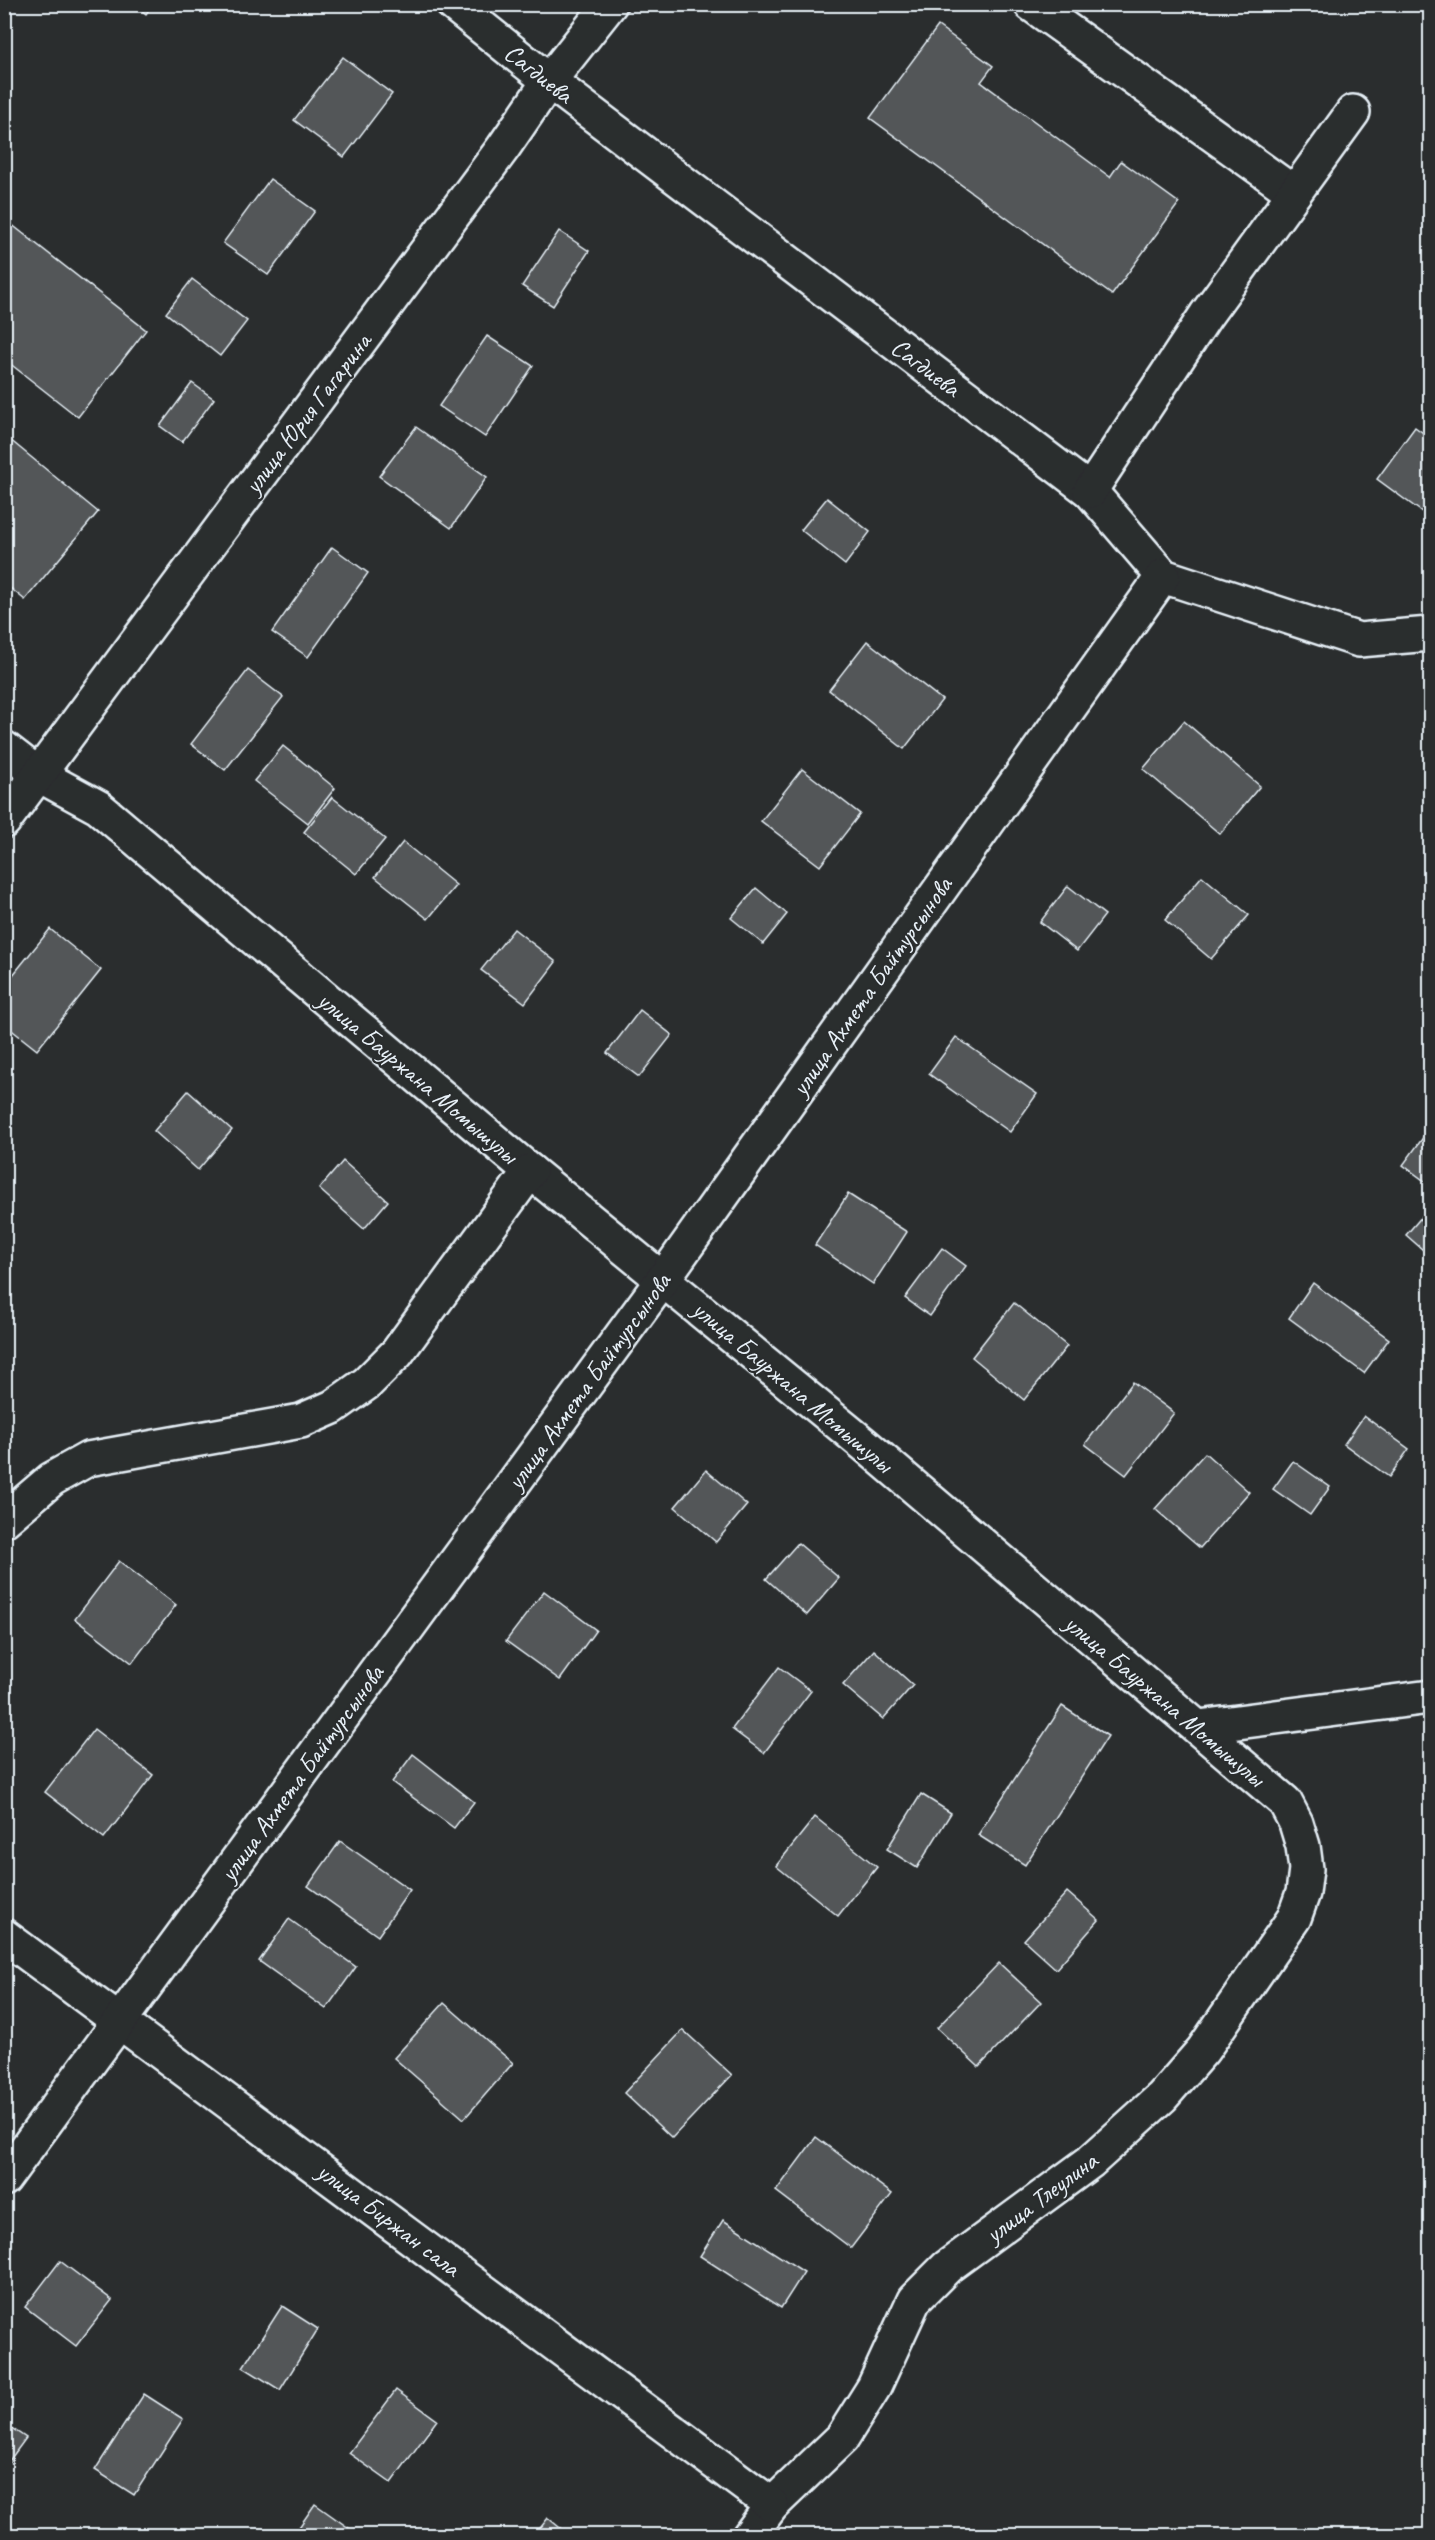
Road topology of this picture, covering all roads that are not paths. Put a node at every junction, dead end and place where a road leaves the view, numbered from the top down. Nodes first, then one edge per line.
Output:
1 (453, 4) edge
2 (610, 4) edge
3 (1031, 4) edge
4 (549, 81) junction
5 (1353, 112) dead end
6 (1294, 193) junction
7 (1090, 491) junction
8 (1163, 576) junction
9 (1431, 634) edge
10 (4, 748) edge
11 (39, 775) junction
12 (4, 821) edge
13 (530, 1172) junction
14 (663, 1279) junction
15 (4, 1520) edge
16 (1431, 1697) edge
17 (1199, 1727) junction
18 (1303, 1846) joint
19 (4, 1936) edge
20 (120, 2019) junction
21 (4, 2180) edge
22 (772, 2505) junction
23 (749, 2535) edge

1 - 4 street, Сагдиева
2 - 4 street, улица Юрия Гагарина
3 - 6 street
4 - 7 street, Сагдиева
4 - 11 street, улица Юрия Гагарина
5 - 6 street
6 - 7 street
7 - 8 street, Сагдиева
8 - 9 street
8 - 14 street, улица Ахмета Байтурсынова
10 - 11 street, улица Бауржана Момышулы
11 - 12 street, улица Юрия Гагарина
11 - 13 street, улица Бауржана Момышулы
13 - 14 street, улица Бауржана Момышулы
13 - 15 street
14 - 17 street, улица Бауржана Момышулы
14 - 20 street, улица Ахмета Байтурсынова
16 - 17 street
17 - 18 street, улица Бауржана Момышулы
18 - 22 street, улица Тлеулина
19 - 20 street, улица Биржан сала
20 - 21 street, улица Ахмета Байтурсынова
20 - 22 street, улица Биржан сала
22 - 23 street, улица Тлеулина

